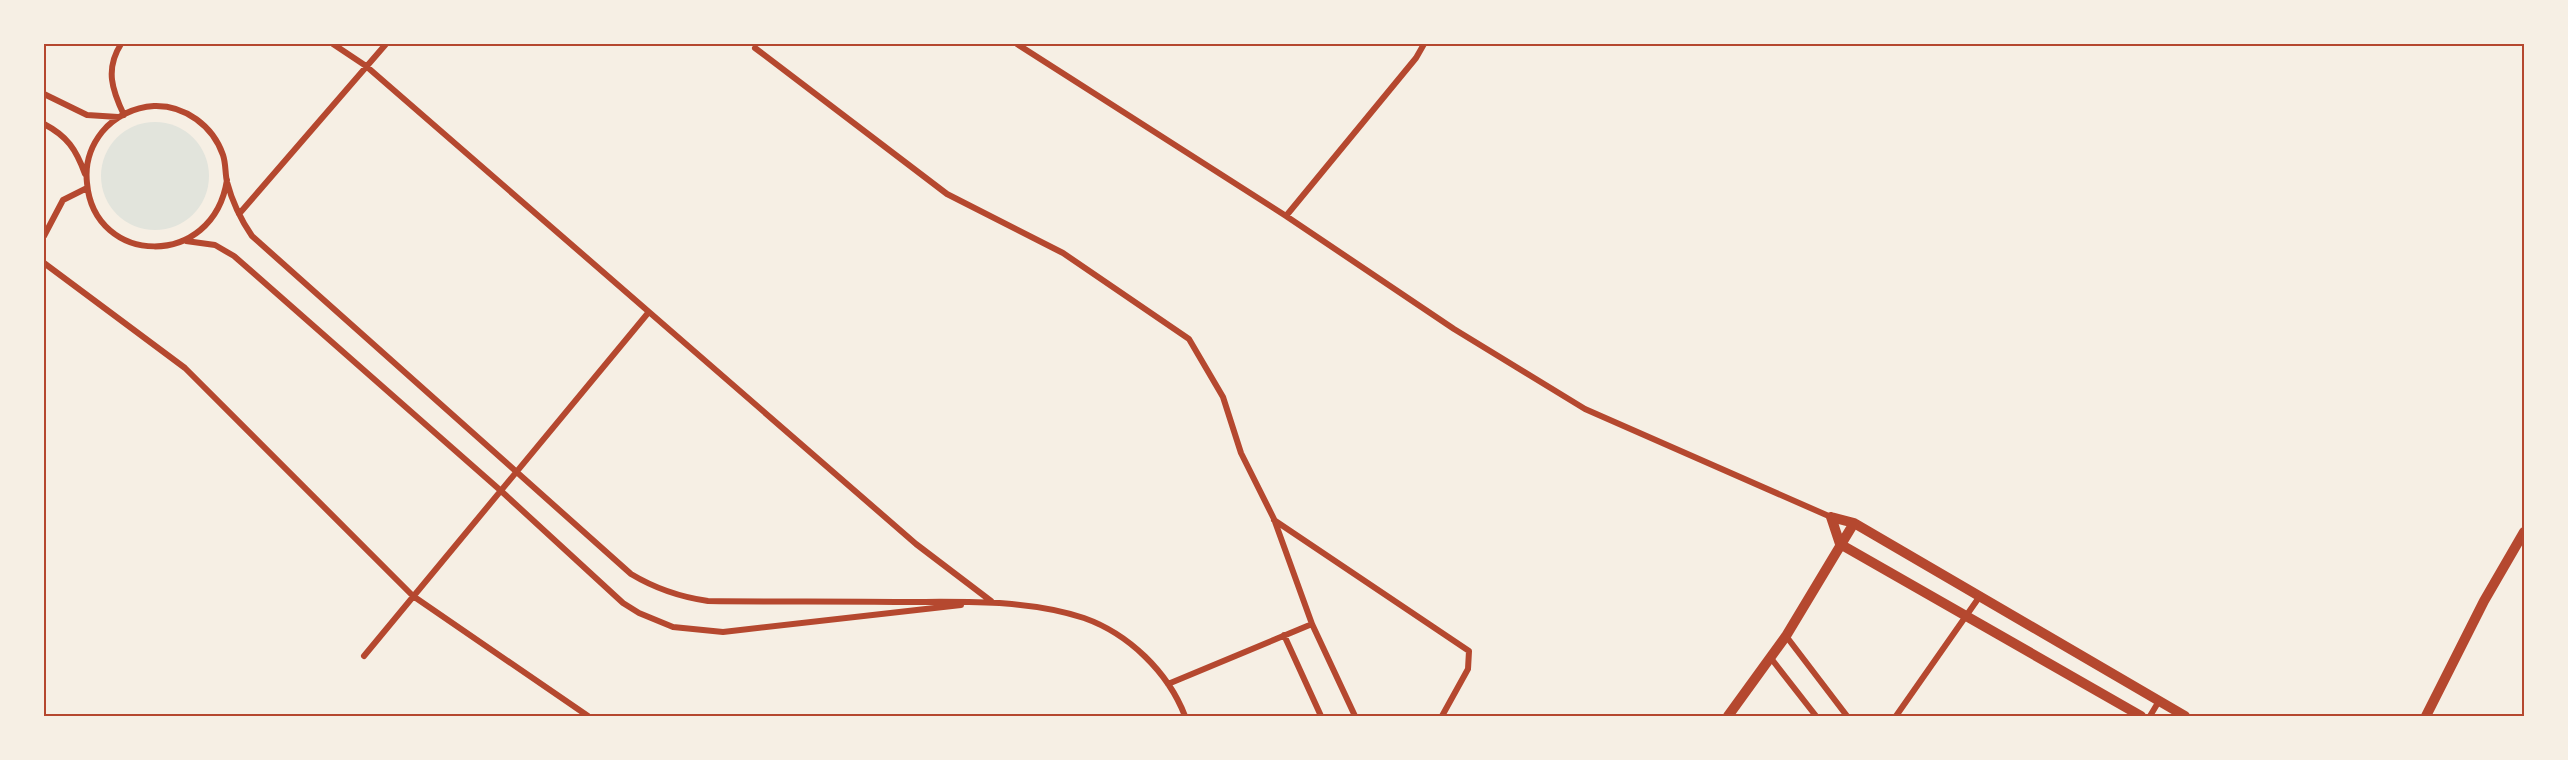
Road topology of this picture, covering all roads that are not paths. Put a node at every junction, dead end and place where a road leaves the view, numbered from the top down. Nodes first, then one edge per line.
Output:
1 (121, 44) edge
2 (333, 44) edge
3 (386, 44) edge
4 (1017, 44) edge
5 (1424, 44) edge
6 (755, 48) dead end
7 (366, 66) junction
8 (44, 94) edge
9 (121, 116) junction
10 (44, 124) edge
11 (86, 177) junction
12 (226, 180) junction
13 (87, 188) junction
14 (239, 214) junction
15 (1286, 216) junction
16 (44, 236) edge
17 (186, 241) junction
18 (44, 263) edge
19 (648, 313) junction
20 (516, 471) junction
21 (500, 490) junction
22 (1831, 517) junction
23 (1274, 519) junction
24 (1854, 523) junction
25 (2524, 532) edge
26 (1840, 544) junction
27 (413, 596) junction
28 (1980, 596) junction
29 (992, 602) junction
30 (1967, 617) junction
31 (1312, 624) junction
32 (1284, 636) junction
33 (1786, 636) junction
34 (364, 656) dead end
35 (1770, 656) junction
36 (1168, 684) junction
37 (2159, 701) junction
38 (588, 717) edge
39 (1185, 717) edge
40 (1322, 717) edge
41 (1355, 717) edge
42 (1442, 717) edge
43 (1728, 717) edge
44 (1816, 717) edge
45 (1847, 717) edge
46 (1896, 717) edge
47 (2141, 717) edge
48 (2150, 717) edge
49 (2185, 717) edge
50 (2426, 717) edge

1 - 9 street
2 - 7 street
3 - 7 street
4 - 15 street
5 - 15 street
6 - 23 street
7 - 14 street
7 - 19 street
8 - 9 street
9 - 11 street
9 - 12 street
10 - 11 street
11 - 13 street
12 - 14 street
12 - 17 street
13 - 16 street
13 - 17 street
14 - 20 street
15 - 22 street
17 - 21 street
18 - 27 street
19 - 20 street
19 - 29 street
20 - 21 street
20 - 29 street
21 - 27 street
21 - 29 street
22 - 24 street
22 - 26 street
23 - 31 street
23 - 42 street
24 - 26 street
24 - 28 street
25 - 50 street
26 - 30 street
26 - 33 street
27 - 34 street
27 - 38 street
28 - 30 street
28 - 37 street
29 - 36 street
30 - 46 street
30 - 47 street
31 - 32 street
31 - 41 street
32 - 36 street
32 - 40 street
33 - 35 street
33 - 45 street
35 - 43 street
35 - 44 street
36 - 39 street
37 - 48 street
37 - 49 street

